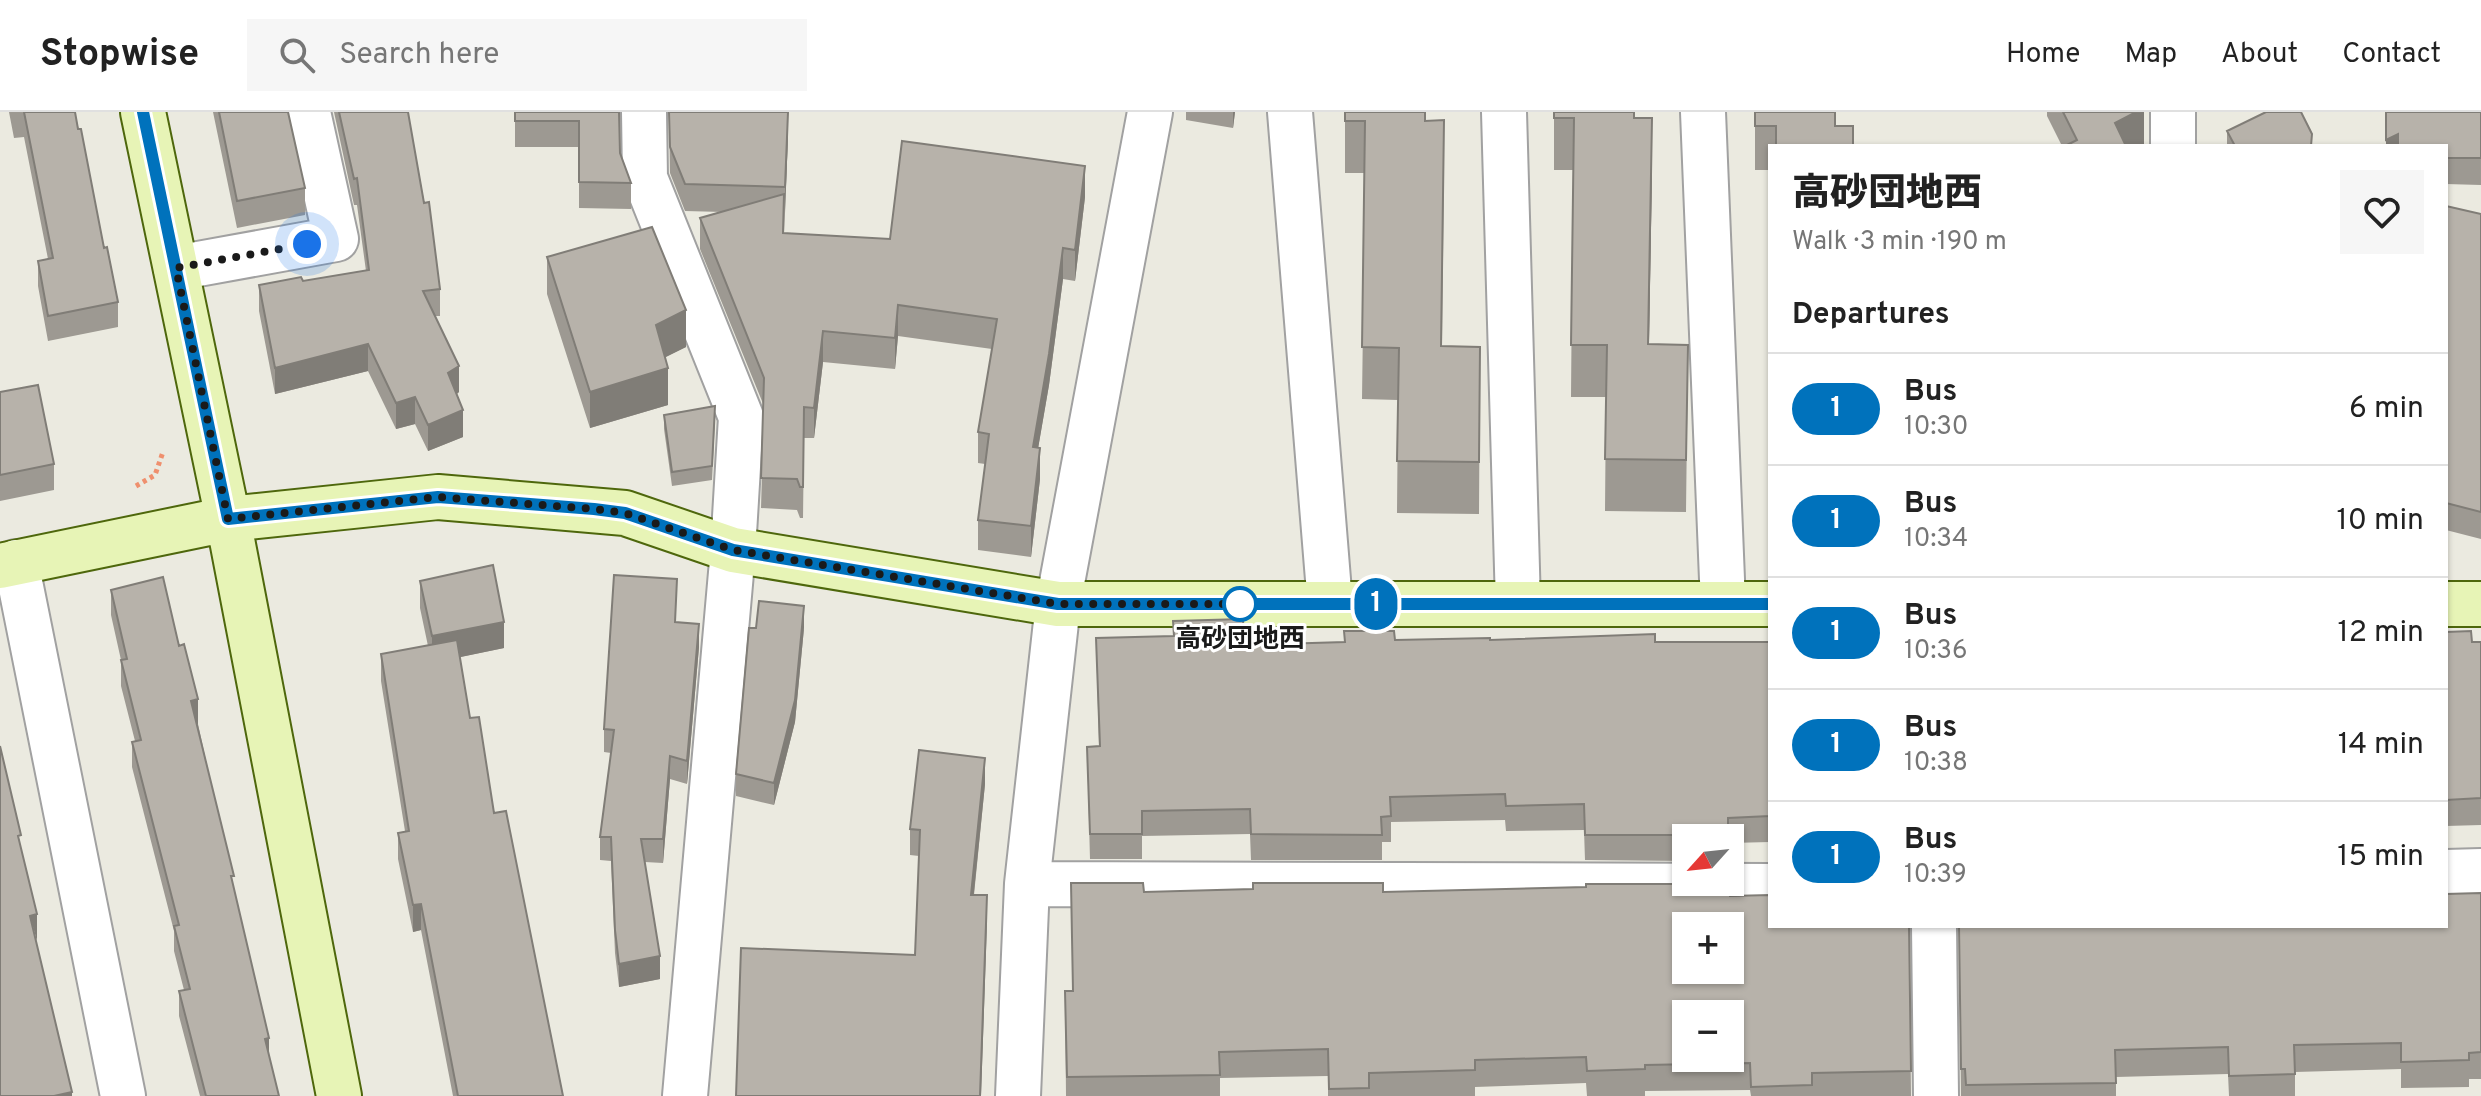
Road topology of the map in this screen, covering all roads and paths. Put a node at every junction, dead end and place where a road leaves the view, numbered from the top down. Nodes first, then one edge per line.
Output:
1 (143, 112) edge
2 (308, 112) edge
3 (644, 112) edge
4 (1150, 112) edge
5 (1290, 112) edge
6 (1504, 112) edge
7 (1703, 112) edge
8 (2173, 112) edge
9 (2173, 144) edge
10 (176, 268) junction
11 (228, 519) junction
12 (733, 550) junction
13 (8, 564) edge
14 (1058, 604) junction
15 (1330, 604) junction
16 (1518, 604) junction
17 (1723, 604) junction
18 (1768, 604) edge
19 (2448, 604) edge
20 (2481, 604) edge
21 (2481, 871) edge
22 (2448, 872) edge
23 (1027, 884) junction
24 (1768, 886) edge
25 (1934, 928) edge
26 (123, 1096) edge
27 (339, 1096) edge
28 (685, 1096) edge
29 (1018, 1096) edge
30 (1936, 1096) edge

1 - 10 street
2 - 10 street
3 - 12 street
4 - 14 street
5 - 15 street
6 - 16 street
7 - 17 street
8 - 9 street
10 - 11 street
11 - 12 street
11 - 13 street
11 - 27 street
12 - 14 street
12 - 28 street
13 - 26 street
14 - 15 street
14 - 23 street
15 - 16 street
16 - 17 street
17 - 18 street
19 - 20 street
21 - 22 street
23 - 24 street
23 - 29 street
25 - 30 street

